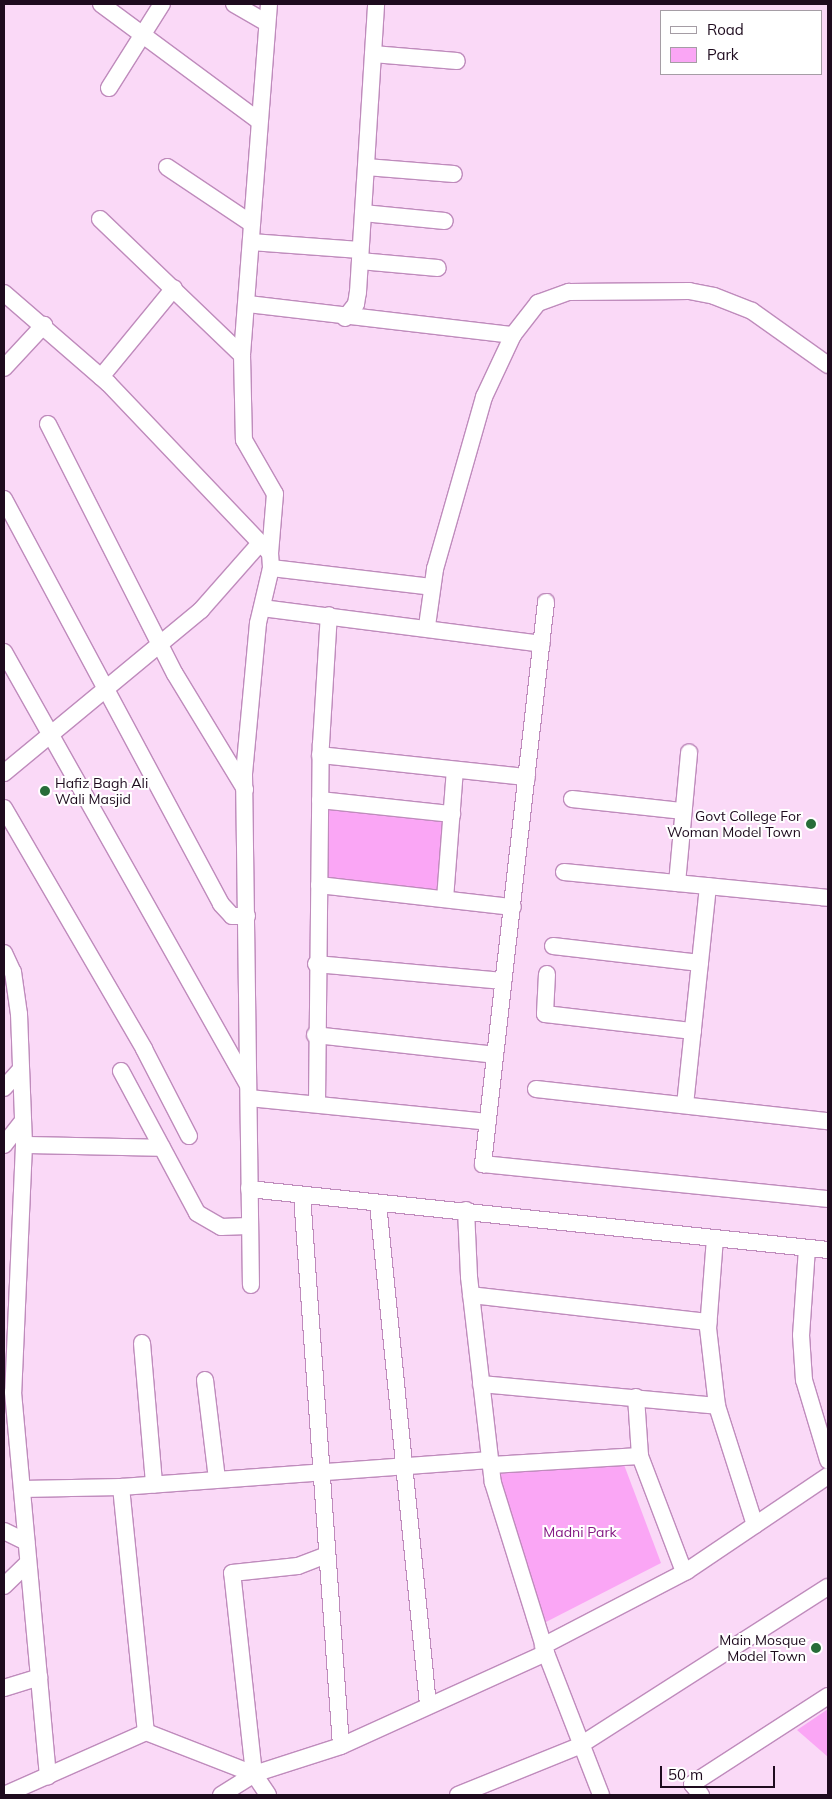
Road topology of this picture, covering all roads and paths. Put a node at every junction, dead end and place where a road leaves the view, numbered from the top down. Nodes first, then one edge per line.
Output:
1 (101, 4) edge
2 (162, 4) edge
3 (234, 4) edge
4 (269, 4) edge
5 (376, 4) edge
6 (267, 23) junction
7 (143, 34) junction
8 (373, 54) junction
9 (457, 60) dead end
10 (109, 88) dead end
11 (258, 120) junction
12 (167, 167) dead end
13 (366, 167) junction
14 (454, 174) dead end
15 (363, 213) junction
16 (100, 220) dead end
17 (445, 221) dead end
18 (252, 224) junction
19 (251, 242) junction
20 (360, 255) junction
21 (438, 268) dead end
22 (174, 288) junction
23 (4, 293) edge
24 (248, 304) junction
25 (345, 318) junction
26 (44, 325) junction
27 (513, 335) junction
28 (242, 356) junction
29 (828, 364) edge
30 (4, 368) edge
31 (101, 377) junction
32 (48, 424) dead end
33 (4, 499) edge
34 (267, 555) junction
35 (432, 587) junction
36 (546, 602) dead end
37 (262, 608) junction
38 (329, 615) junction
39 (427, 626) junction
40 (160, 643) junction
41 (542, 644) junction
42 (4, 652) edge
43 (107, 687) junction
44 (50, 734) junction
45 (689, 753) dead end
46 (320, 755) junction
47 (455, 770) junction
48 (4, 773) edge
49 (527, 778) junction
50 (245, 790) junction
51 (572, 799) dead end
52 (320, 800) junction
53 (4, 808) edge
54 (684, 811) junction
55 (452, 814) junction
56 (564, 872) dead end
57 (677, 883) junction
58 (318, 885) junction
59 (708, 886) junction
60 (828, 898) edge
61 (445, 899) junction
62 (513, 907) junction
63 (247, 916) junction
64 (553, 946) dead end
65 (4, 953) edge
66 (700, 963) junction
67 (316, 964) junction
68 (547, 974) dead end
69 (8, 975) edge
70 (503, 981) junction
71 (693, 1031) junction
72 (316, 1035) junction
73 (494, 1054) junction
74 (21, 1070) junction
75 (121, 1071) dead end
76 (4, 1088) edge
77 (536, 1089) dead end
78 (249, 1092) junction
79 (317, 1103) junction
80 (686, 1105) junction
81 (828, 1121) edge
82 (23, 1122) junction
83 (488, 1122) junction
84 (189, 1136) dead end
85 (4, 1145) edge
86 (24, 1145) junction
87 (162, 1148) junction
88 (250, 1189) junction
89 (302, 1195) junction
90 (828, 1199) edge
91 (378, 1204) junction
92 (466, 1210) junction
93 (250, 1226) junction
94 (715, 1238) junction
95 (806, 1248) junction
96 (828, 1250) edge
97 (251, 1285) dead end
98 (11, 1295) edge
99 (471, 1295) junction
100 (708, 1322) junction
101 (142, 1343) dead end
102 (206, 1380) dead end
103 (481, 1384) junction
104 (636, 1397) junction
105 (716, 1406) junction
106 (4, 1450) edge
107 (640, 1456) junction
108 (19, 1457) junction
109 (828, 1460) edge
110 (491, 1462) junction
111 (404, 1466) junction
112 (322, 1472) junction
113 (828, 1476) edge
114 (217, 1479) junction
115 (154, 1484) junction
116 (121, 1487) junction
117 (22, 1489) junction
118 (755, 1525) junction
119 (4, 1531) edge
120 (27, 1542) junction
121 (327, 1555) junction
122 (28, 1563) junction
123 (684, 1572) junction
124 (4, 1586) edge
125 (826, 1594) edge
126 (545, 1650) junction
127 (39, 1676) junction
128 (4, 1688) edge
129 (828, 1696) edge
130 (428, 1705) junction
131 (146, 1732) junction
132 (341, 1746) junction
133 (579, 1746) junction
134 (254, 1774) junction
135 (48, 1776) junction
136 (4, 1795) edge
137 (221, 1795) edge
138 (268, 1795) edge
139 (458, 1795) edge
140 (601, 1795) edge
141 (700, 1795) edge

1 - 7 street
2 - 7 street
3 - 6 street
4 - 6 street
5 - 8 street
6 - 11 street
7 - 10 street
7 - 11 street
8 - 9 street
8 - 13 street
11 - 18 street
12 - 18 street
13 - 14 street
13 - 15 street
15 - 17 street
15 - 20 street
16 - 22 street
18 - 19 street
19 - 20 street
19 - 24 street
20 - 21 street
20 - 25 street
22 - 28 street
22 - 31 street
23 - 26 street
24 - 25 street
24 - 28 street
25 - 27 street
26 - 30 street
26 - 31 street
27 - 29 street
27 - 35 street
28 - 34 street
31 - 34 street
32 - 40 street
33 - 43 street
34 - 35 street
34 - 37 street
34 - 40 street
35 - 39 street
36 - 41 street
37 - 38 street
37 - 50 street
38 - 39 street
38 - 46 street
39 - 41 street
40 - 43 street
40 - 50 street
41 - 49 street
42 - 44 street
43 - 44 street
43 - 63 street
44 - 48 street
44 - 78 street
45 - 54 street
46 - 47 street
46 - 52 street
47 - 49 street
47 - 55 street
49 - 62 street
50 - 63 street
51 - 54 street
52 - 55 street
52 - 58 street
53 - 84 street
54 - 57 street
55 - 61 street
56 - 57 street
57 - 59 street
58 - 61 street
58 - 67 street
59 - 60 street
59 - 66 street
61 - 62 street
62 - 70 street
63 - 78 street
64 - 66 street
65 - 69 street
66 - 71 street
67 - 70 street
67 - 72 street
68 - 71 street
69 - 74 street
70 - 73 street
71 - 80 street
72 - 73 street
72 - 79 street
73 - 83 street
74 - 76 street
74 - 82 street
75 - 87 street
77 - 80 street
78 - 79 street
78 - 88 street
79 - 83 street
80 - 81 street
82 - 85 street
82 - 86 street
83 - 90 street
86 - 87 street
86 - 98 street
87 - 93 street
88 - 89 street
88 - 93 street
89 - 91 street
89 - 112 street
91 - 92 street
91 - 111 street
92 - 94 street
92 - 99 street
93 - 97 street
94 - 95 street
94 - 100 street
95 - 96 street
95 - 109 street
98 - 108 street
99 - 100 street
99 - 103 street
100 - 105 street
101 - 115 street
102 - 114 street
103 - 104 street
103 - 110 street
104 - 105 street
104 - 107 street
105 - 118 street
106 - 108 street
107 - 110 street
107 - 123 street
108 - 117 street
110 - 111 street
110 - 126 street
111 - 112 street
111 - 130 street
112 - 114 street
112 - 121 street
113 - 118 street
114 - 115 street
115 - 116 street
116 - 117 street
116 - 131 street
117 - 120 street
118 - 123 street
119 - 120 street
120 - 122 street
121 - 132 street
121 - 134 street
122 - 124 street
122 - 127 street
123 - 126 street
125 - 133 street
126 - 130 street
126 - 133 street
127 - 128 street
127 - 135 street
129 - 141 street
130 - 132 street
131 - 134 street
131 - 135 street
132 - 134 street
133 - 139 street
133 - 140 street
134 - 137 street
134 - 138 street
135 - 136 street

